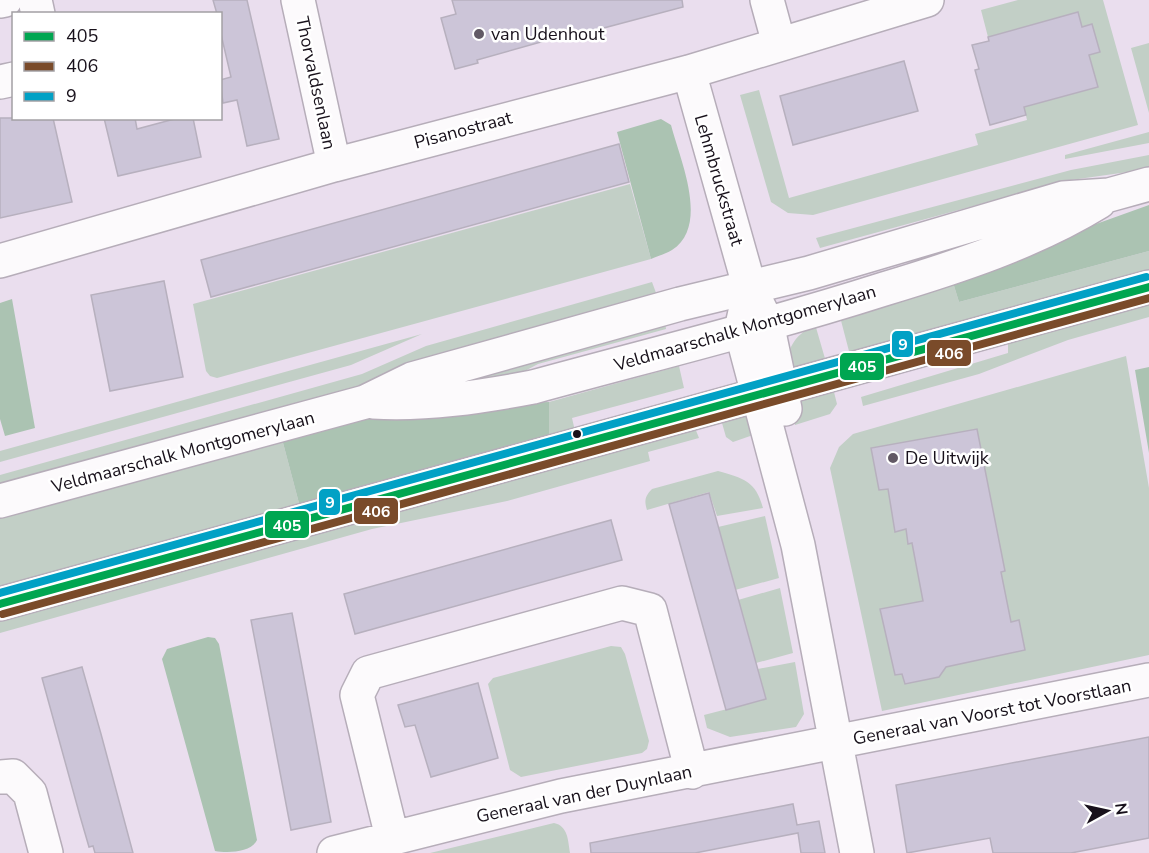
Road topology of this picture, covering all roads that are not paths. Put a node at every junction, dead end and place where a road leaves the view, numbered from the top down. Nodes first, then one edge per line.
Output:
1 (5, 0) edge
2 (297, 0) edge
3 (767, 0) edge
4 (927, 0) edge
5 (0, 1) edge
6 (779, 44) junction
7 (689, 72) junction
8 (334, 165) junction
9 (1149, 184) edge
10 (1109, 195) junction
11 (0, 261) edge
12 (1149, 287) edge
13 (750, 289) junction
14 (754, 327) junction
15 (769, 392) junction
16 (365, 402) junction
17 (0, 501) edge
18 (0, 604) edge
19 (1149, 680) edge
20 (835, 743) junction
21 (692, 772) junction
22 (0, 777) edge
23 (392, 837) junction
24 (46, 853) edge
25 (333, 853) edge
26 (857, 853) edge

1 - 5 street
2 - 8 street, Thorvaldsenlaan
3 - 6 street
4 - 6 street, Pisanostraat
6 - 7 street, Pisanostraat
7 - 8 street, Pisanostraat
7 - 13 street, Lehmbruckstraat
8 - 11 street, Pisanostraat
9 - 10 street, Veldmaarschalk Montgomerylaan
10 - 13 street, Veldmaarschalk Montgomerylaan
10 - 14 street, Veldmaarschalk Montgomerylaan
12 - 15 street
13 - 14 street
13 - 16 street, Veldmaarschalk Montgomerylaan
14 - 15 street
14 - 16 street, Veldmaarschalk Montgomerylaan
15 - 18 street
15 - 20 street
16 - 17 street, Veldmaarschalk Montgomerylaan
19 - 20 street, Generaal van Voorst tot Voorstlaan
20 - 21 street, Generaal van der Duynlaan
20 - 26 street
21 - 23 street, Generaal van der Duynlaan
21 - 23 street
22 - 24 street
23 - 25 street, Generaal van der Duynlaan

